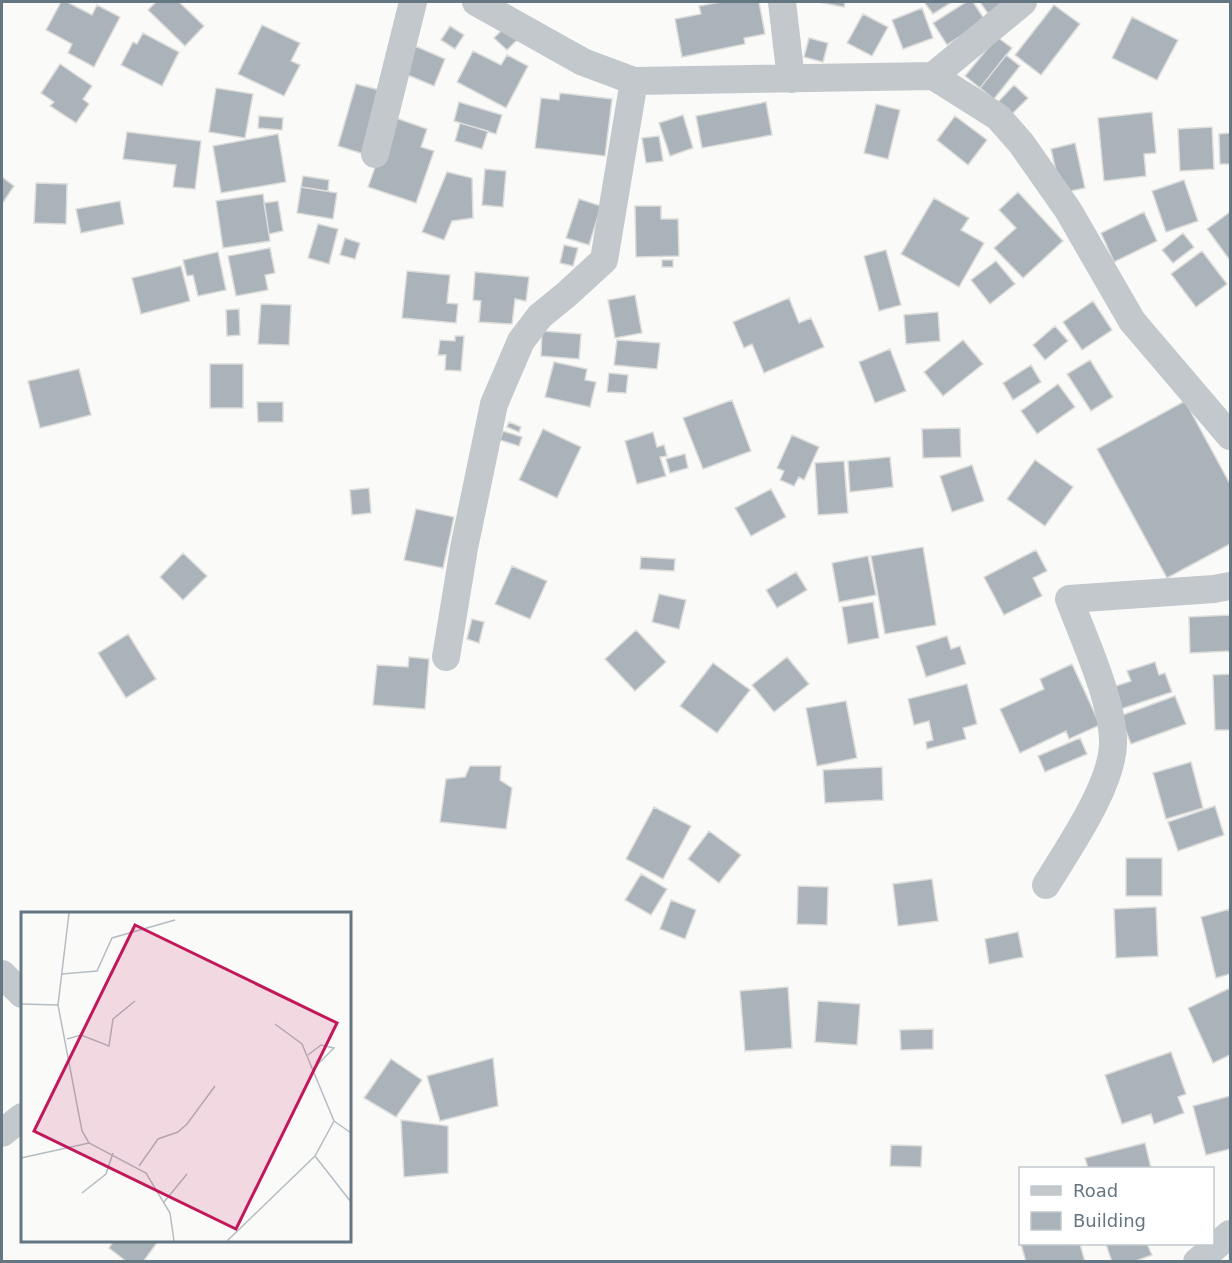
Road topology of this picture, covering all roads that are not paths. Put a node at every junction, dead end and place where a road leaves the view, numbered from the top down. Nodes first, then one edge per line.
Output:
1 (413, 2) edge
2 (476, 2) edge
3 (782, 2) edge
4 (1023, 2) edge
5 (933, 76) junction
6 (791, 79) junction
7 (634, 81) junction
8 (375, 154) dead end
9 (1230, 436) edge
10 (1230, 586) edge
11 (446, 657) dead end
12 (1046, 885) dead end
13 (21, 1118) edge
14 (2, 1133) edge
15 (1230, 1234) edge
16 (1197, 1262) edge

1 - 8 street
2 - 7 street
3 - 6 street
4 - 5 street
5 - 6 street
5 - 9 street
6 - 7 street
7 - 11 street
10 - 12 street
13 - 14 street
15 - 16 street

